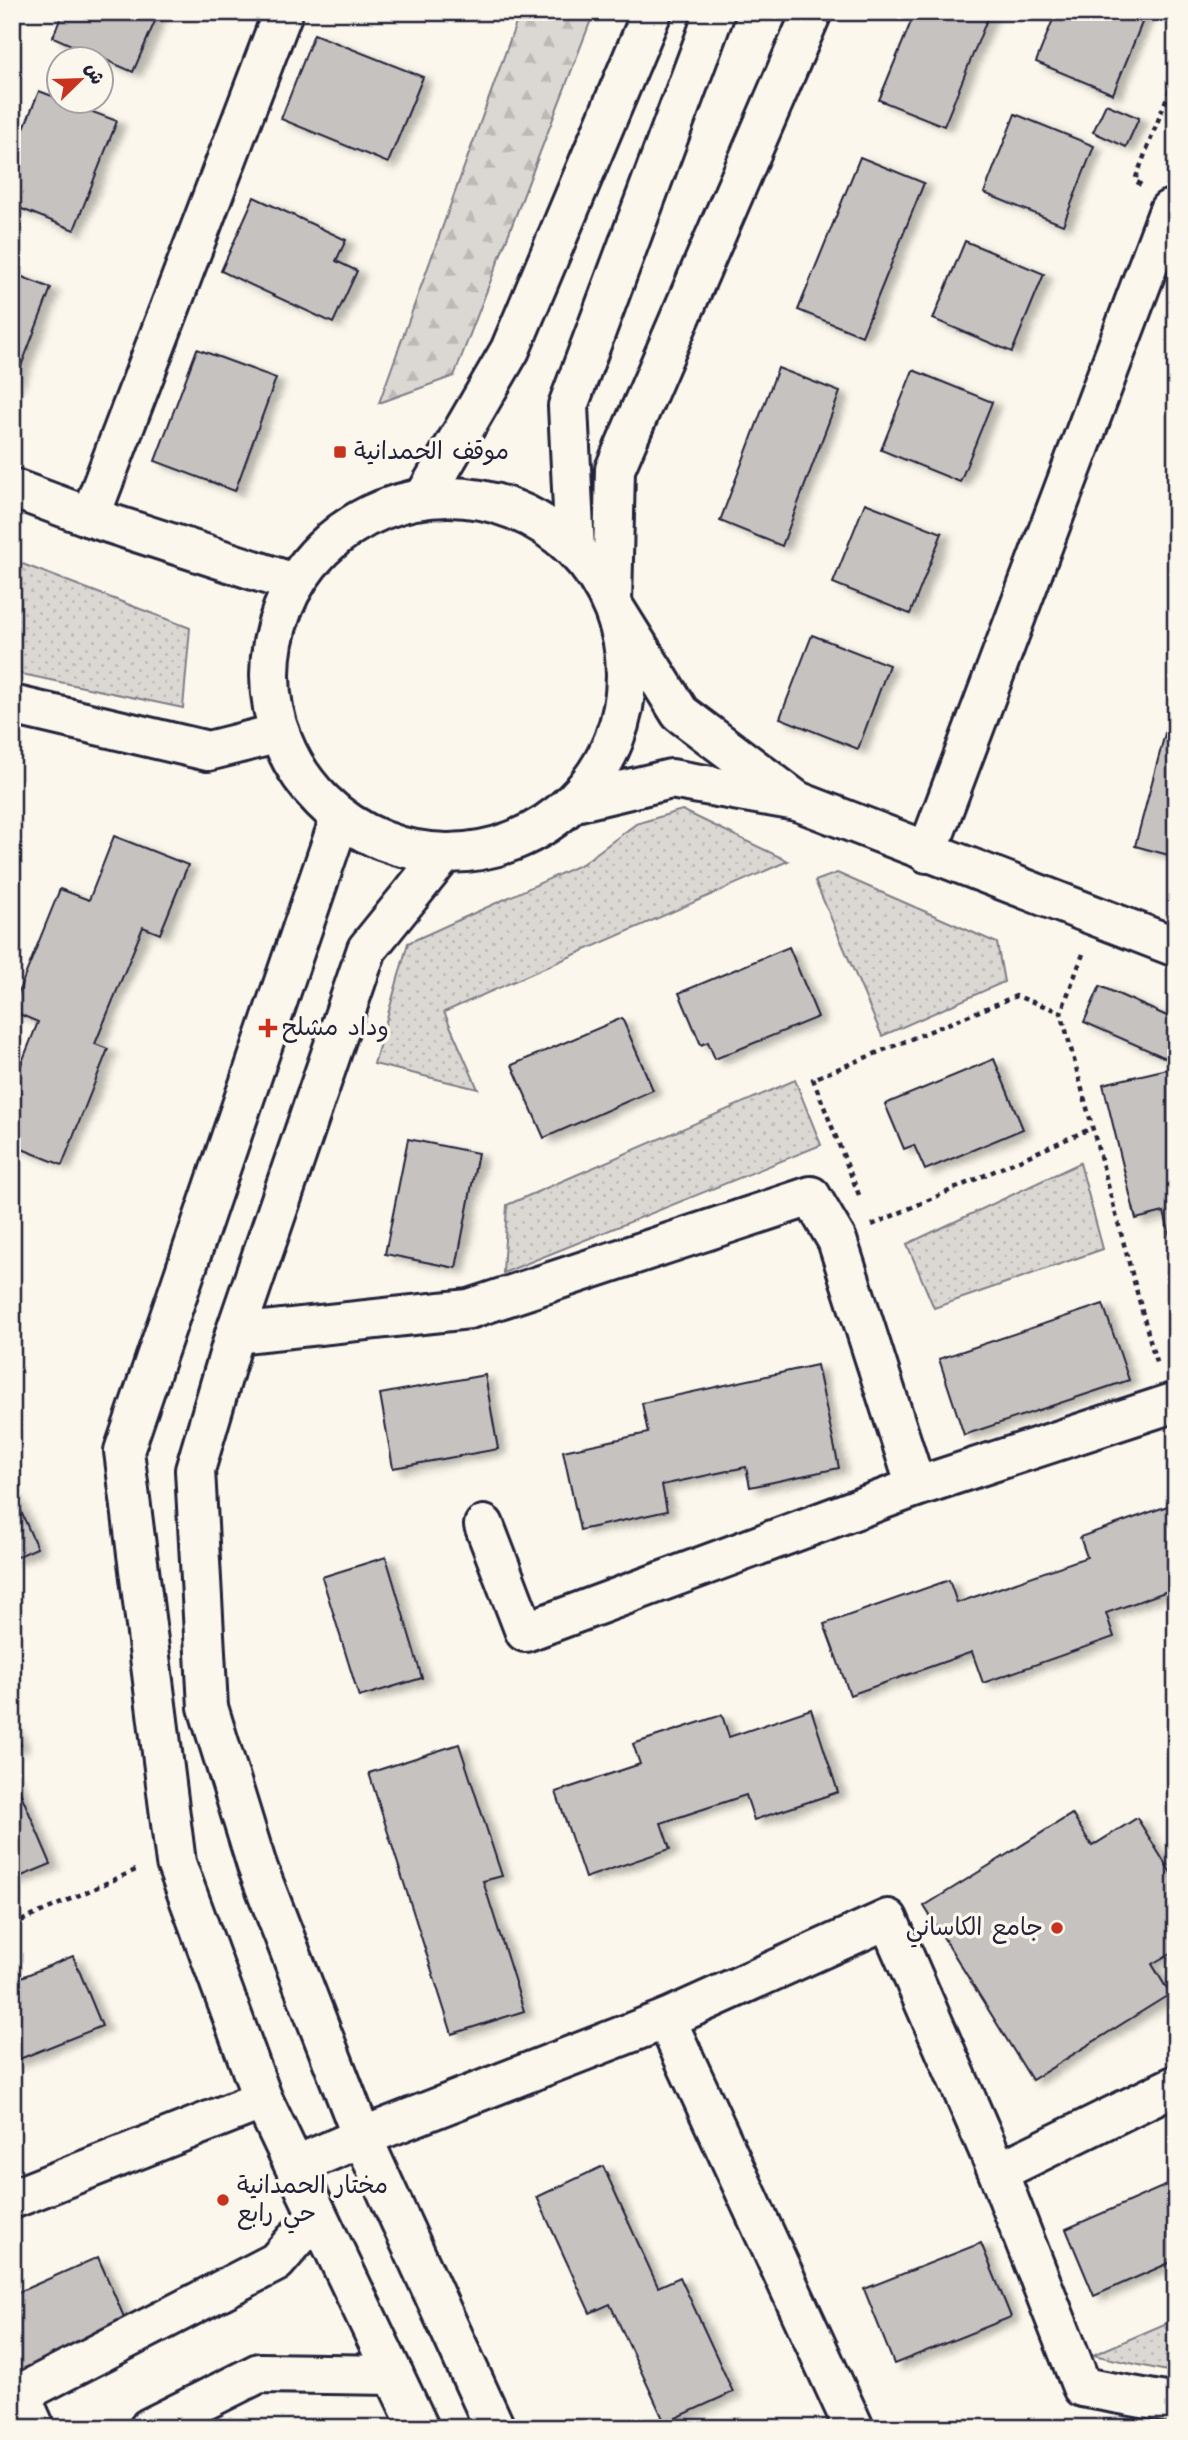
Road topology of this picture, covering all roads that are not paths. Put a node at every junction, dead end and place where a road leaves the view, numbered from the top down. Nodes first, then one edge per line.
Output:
1 (283, 12) edge
2 (652, 12) edge
3 (715, 12) edge
4 (812, 12) edge
5 (1169, 210) road end
6 (12, 488) edge
7 (424, 498) junction
8 (90, 517) junction
9 (575, 550) junction
10 (294, 583) junction
11 (612, 604) junction
12 (12, 705) edge
13 (280, 733) junction
14 (797, 801) junction
15 (575, 802) junction
16 (340, 818) junction
17 (927, 853) junction
18 (443, 855) junction
19 (1176, 947) edge
20 (236, 1335) junction
21 (1172, 1403) edge
22 (916, 1487) junction
23 (484, 1525) dead end
24 (666, 2019) junction
25 (1176, 2085) edge
26 (263, 2100) junction
27 (362, 2137) junction
28 (295, 2166) junction
29 (998, 2172) junction
30 (12, 2199) edge
31 (317, 2215) junction
32 (394, 2375) junction
33 (1176, 2404) edge
34 (35, 2428) edge
35 (149, 2428) edge
36 (419, 2428) edge
37 (495, 2428) edge
38 (854, 2428) edge

1 - 8 street
2 - 7 street
3 - 9 street
4 - 11 street
5 - 17 street
6 - 8 street
7 - 9 street
7 - 10 street
8 - 10 street
9 - 11 street
10 - 13 street
11 - 14 street
11 - 15 street
12 - 13 street
13 - 16 street
14 - 15 street
14 - 17 street
15 - 18 street
16 - 18 street
16 - 26 street
17 - 19 street
18 - 20 street
20 - 22 street
20 - 27 street
21 - 22 street
22 - 23 street
24 - 27 street
24 - 29 street
24 - 38 street
25 - 29 street
26 - 28 street
26 - 30 street
27 - 28 street
27 - 37 street
28 - 31 street
29 - 33 street
31 - 32 street
31 - 34 street
32 - 35 street
32 - 36 street

